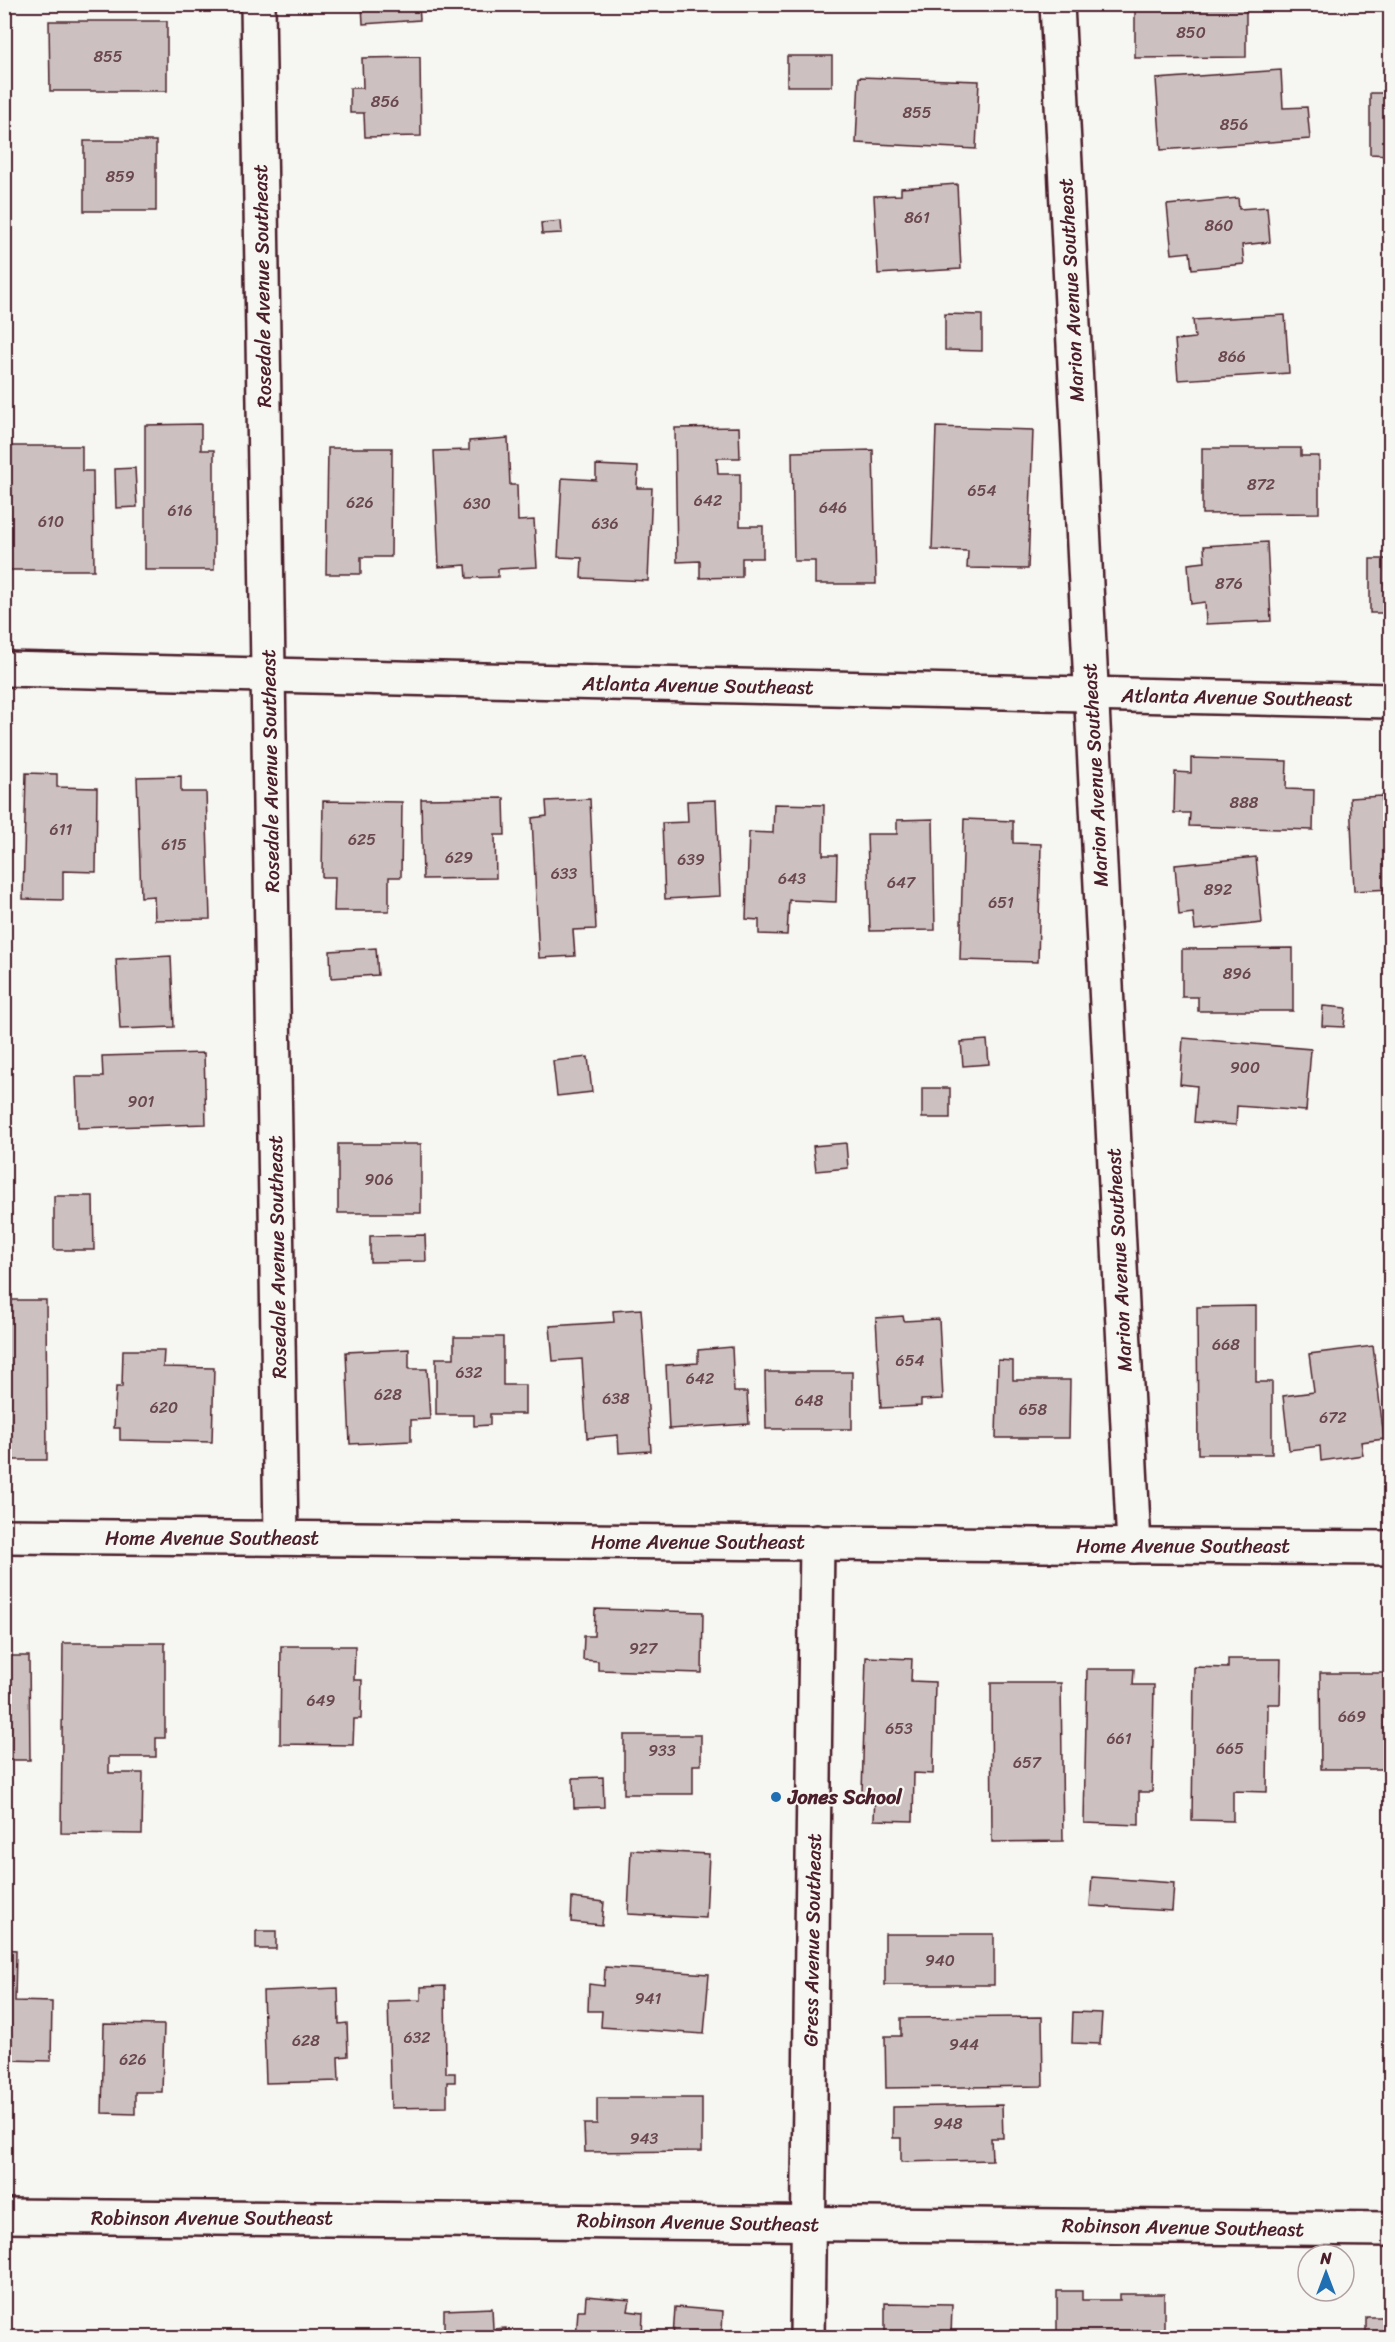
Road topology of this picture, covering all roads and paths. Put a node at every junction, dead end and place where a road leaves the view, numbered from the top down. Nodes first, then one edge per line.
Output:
1 (258, 4) edge
2 (1057, 4) edge
3 (4, 669) edge
4 (268, 675) junction
5 (1091, 694) junction
6 (1390, 701) edge
7 (4, 1536) edge
8 (281, 1538) junction
9 (817, 1542) junction
10 (1134, 1546) junction
11 (1390, 1548) edge
12 (4, 2216) edge
13 (808, 2223) junction
14 (1390, 2229) edge
15 (807, 2337) edge

1 - 4 street, Rosedale Avenue Southeast
2 - 5 street, Marion Avenue Southeast
3 - 4 street, Atlanta Avenue Southeast
4 - 5 street, Atlanta Avenue Southeast
4 - 8 street, Rosedale Avenue Southeast
5 - 6 street, Atlanta Avenue Southeast
5 - 10 street, Marion Avenue Southeast
7 - 8 street, Home Avenue Southeast
8 - 9 street, Home Avenue Southeast
9 - 10 street, Home Avenue Southeast
9 - 13 street, Gress Avenue Southeast
10 - 11 street, Home Avenue Southeast
12 - 13 street, Robinson Avenue Southeast
13 - 14 street, Robinson Avenue Southeast
13 - 15 street, Gress Avenue Southeast

